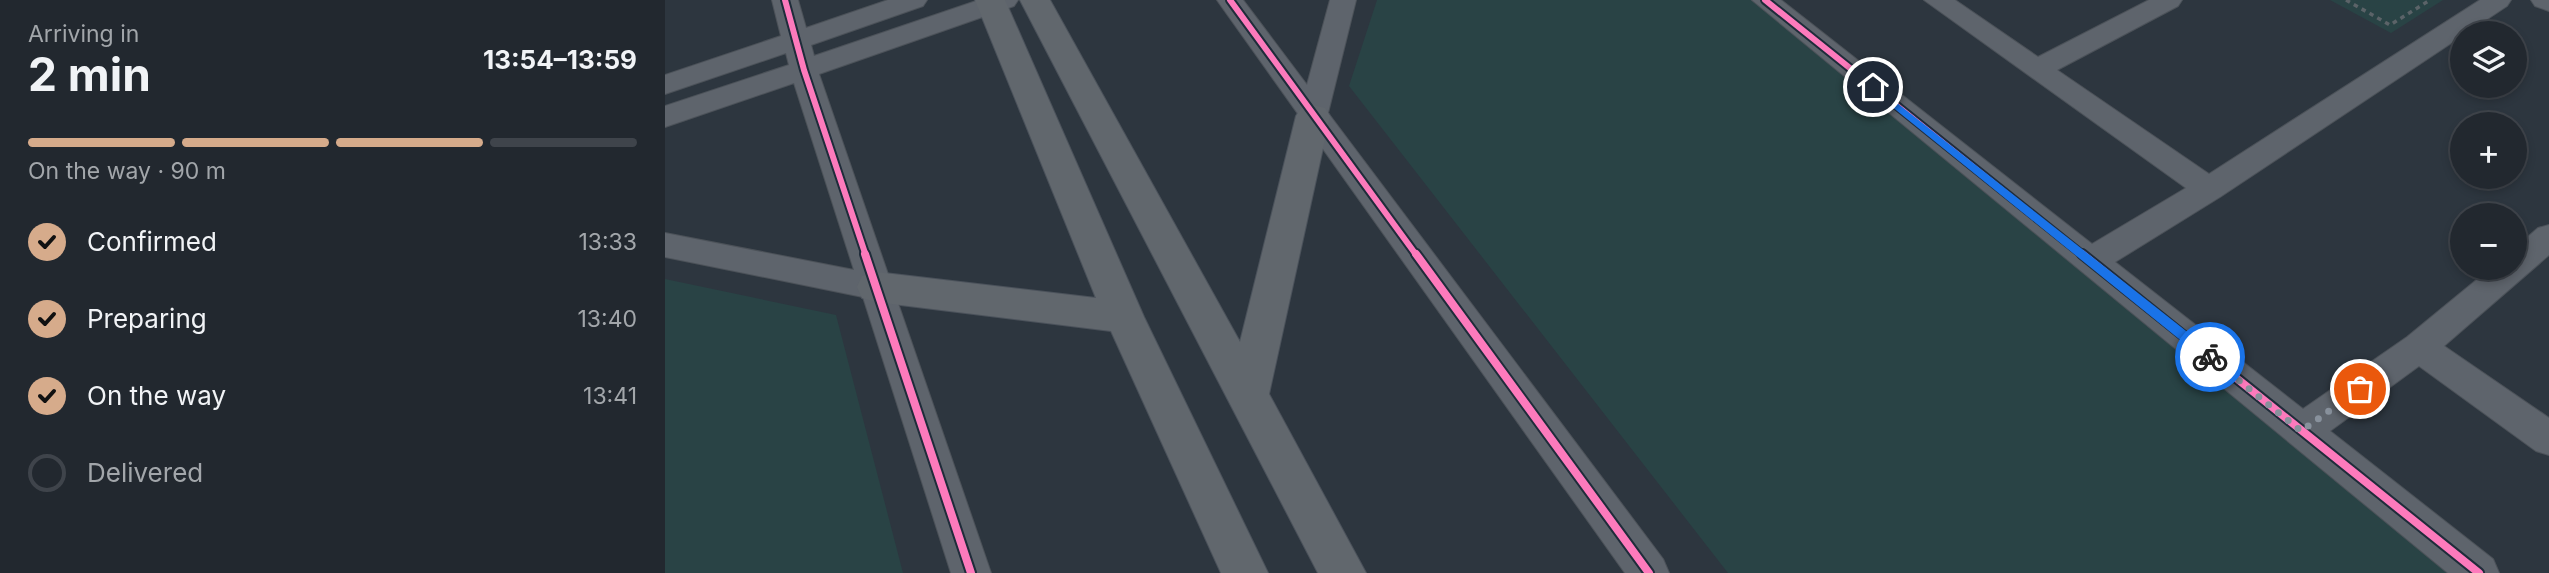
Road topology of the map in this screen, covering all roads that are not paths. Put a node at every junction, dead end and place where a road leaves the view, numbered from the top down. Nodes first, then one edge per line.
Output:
1 (785, 0) edge
2 (914, 0) edge
3 (1035, 0) edge
4 (1230, 0) edge
5 (1343, 0) edge
6 (1765, 0) edge
7 (1937, 0) edge
8 (2169, 0) edge
9 (2498, 0) edge
10 (2543, 0) edge
11 (996, 2) edge
12 (2549, 3) edge
13 (801, 55) junction
14 (2037, 69) junction
15 (665, 85) edge
16 (1314, 116) junction
17 (665, 117) edge
18 (2209, 190) junction
19 (2549, 237) edge
20 (665, 245) edge
21 (2527, 256) edge
22 (2090, 261) junction
23 (2499, 280) edge
24 (876, 287) junction
25 (1124, 317) junction
26 (2419, 347) junction
27 (1248, 396) junction
28 (2301, 431) junction
29 (2549, 439) edge
30 (1236, 565) edge
31 (971, 573) edge
32 (1343, 573) edge
33 (1649, 573) edge
34 (2479, 573) edge

1 - 13 street
2 - 13 street
3 - 27 main road
4 - 16 street
5 - 16 street
6 - 22 street
7 - 14 street
8 - 14 street
9 - 18 street
10 - 12 street
11 - 13 street
11 - 25 main road
13 - 15 street
13 - 17 street
13 - 24 street
14 - 18 street
16 - 27 main road
16 - 33 street
18 - 22 street
19 - 21 street
20 - 24 street
22 - 28 street
23 - 26 street
24 - 25 main road
24 - 31 street
25 - 30 main road
26 - 28 street
26 - 29 street
27 - 32 main road
28 - 34 street

